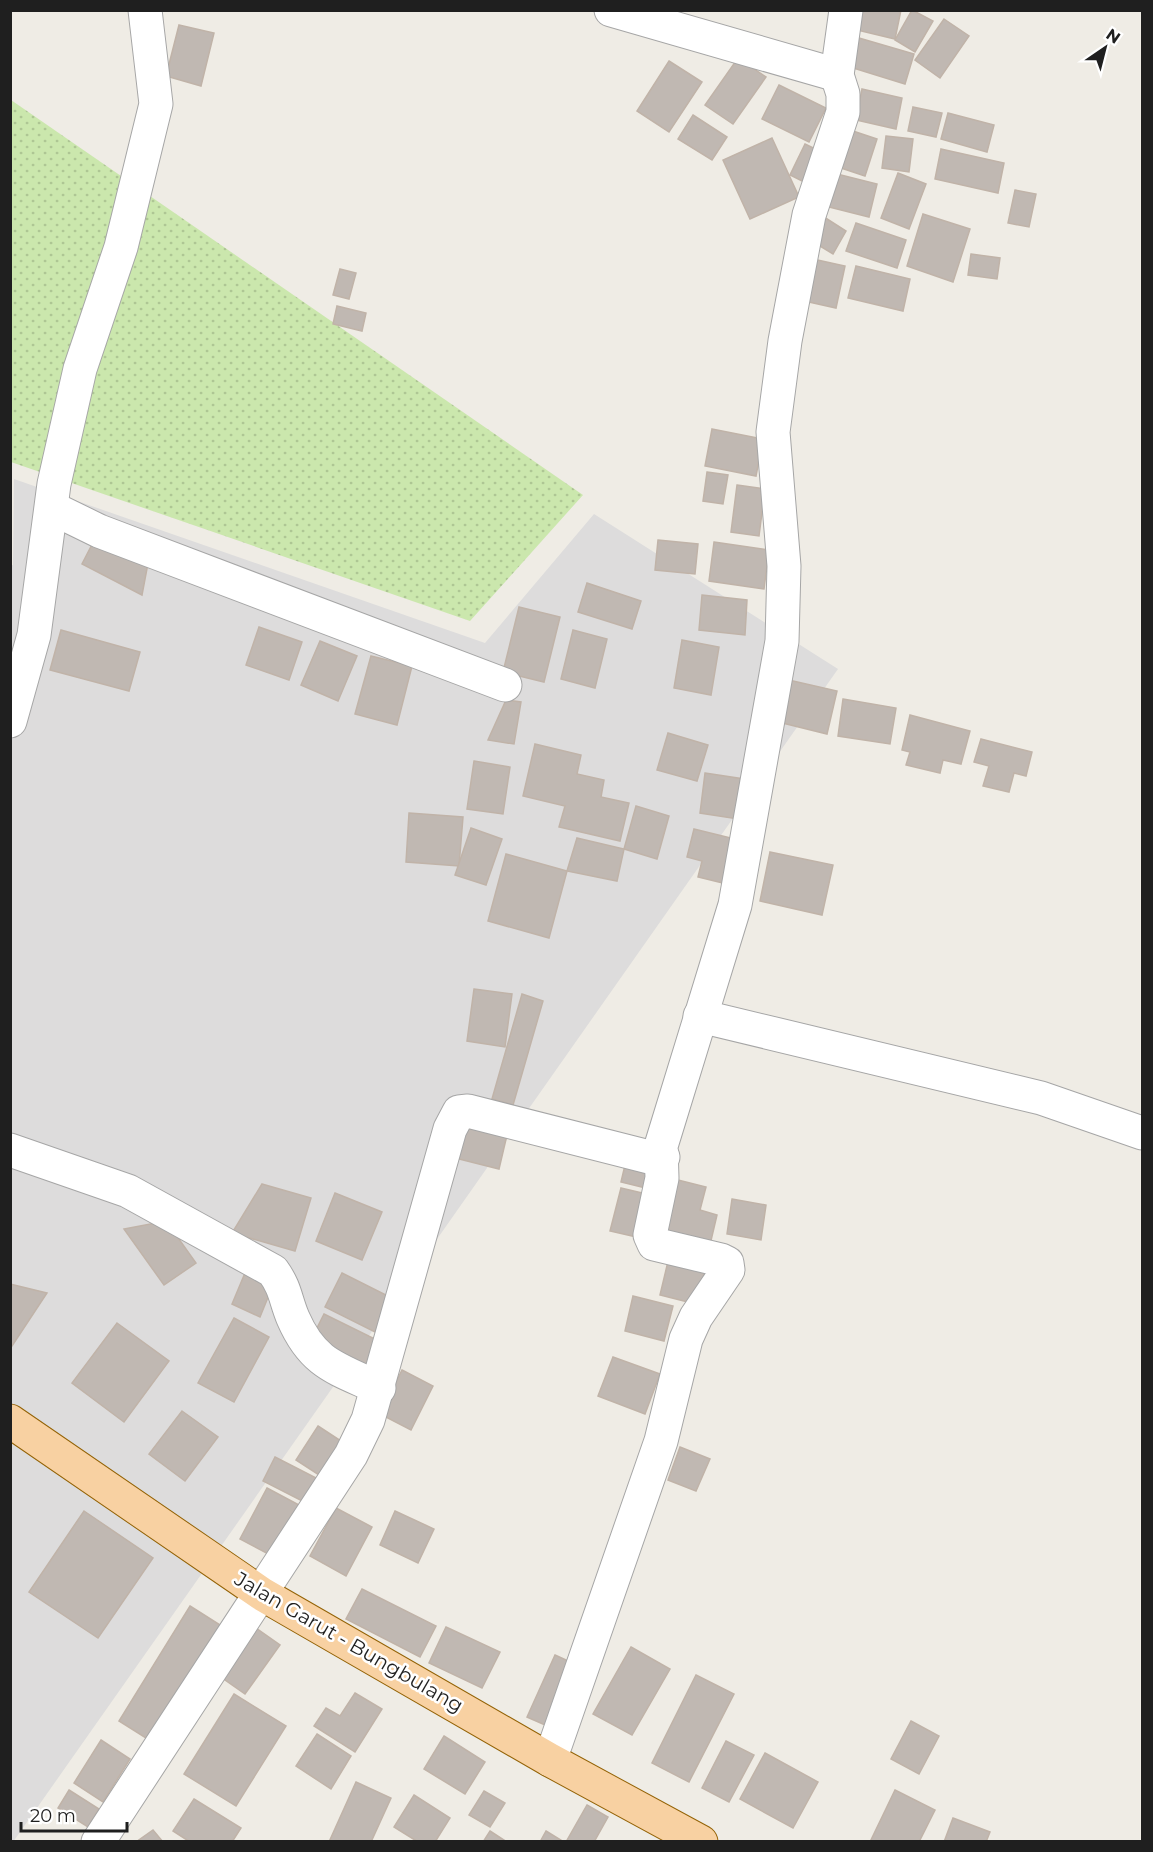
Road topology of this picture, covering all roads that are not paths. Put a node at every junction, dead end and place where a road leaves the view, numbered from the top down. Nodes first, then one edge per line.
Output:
1 (611, 10) edge
2 (846, 10) edge
3 (153, 11) edge
4 (837, 75) junction
5 (52, 508) junction
6 (505, 685) dead end
7 (10, 721) edge
8 (700, 1016) junction
9 (1143, 1133) edge
10 (10, 1150) edge
11 (663, 1157) junction
12 (379, 1388) junction
13 (10, 1421) edge
14 (262, 1594) junction
15 (550, 1760) junction
16 (98, 1842) edge
17 (701, 1842) edge

1 - 4 street
2 - 4 street
3 - 5 street
4 - 8 street
5 - 6 street
5 - 7 street
8 - 9 street
8 - 11 street
10 - 12 street
11 - 12 street
11 - 15 street
12 - 14 street
13 - 14 main road, Jalan Garut - Bungbulang
14 - 15 main road, Jalan Garut - Bungbulang
14 - 16 street
15 - 17 main road, Jalan Garut - Bungbulang

